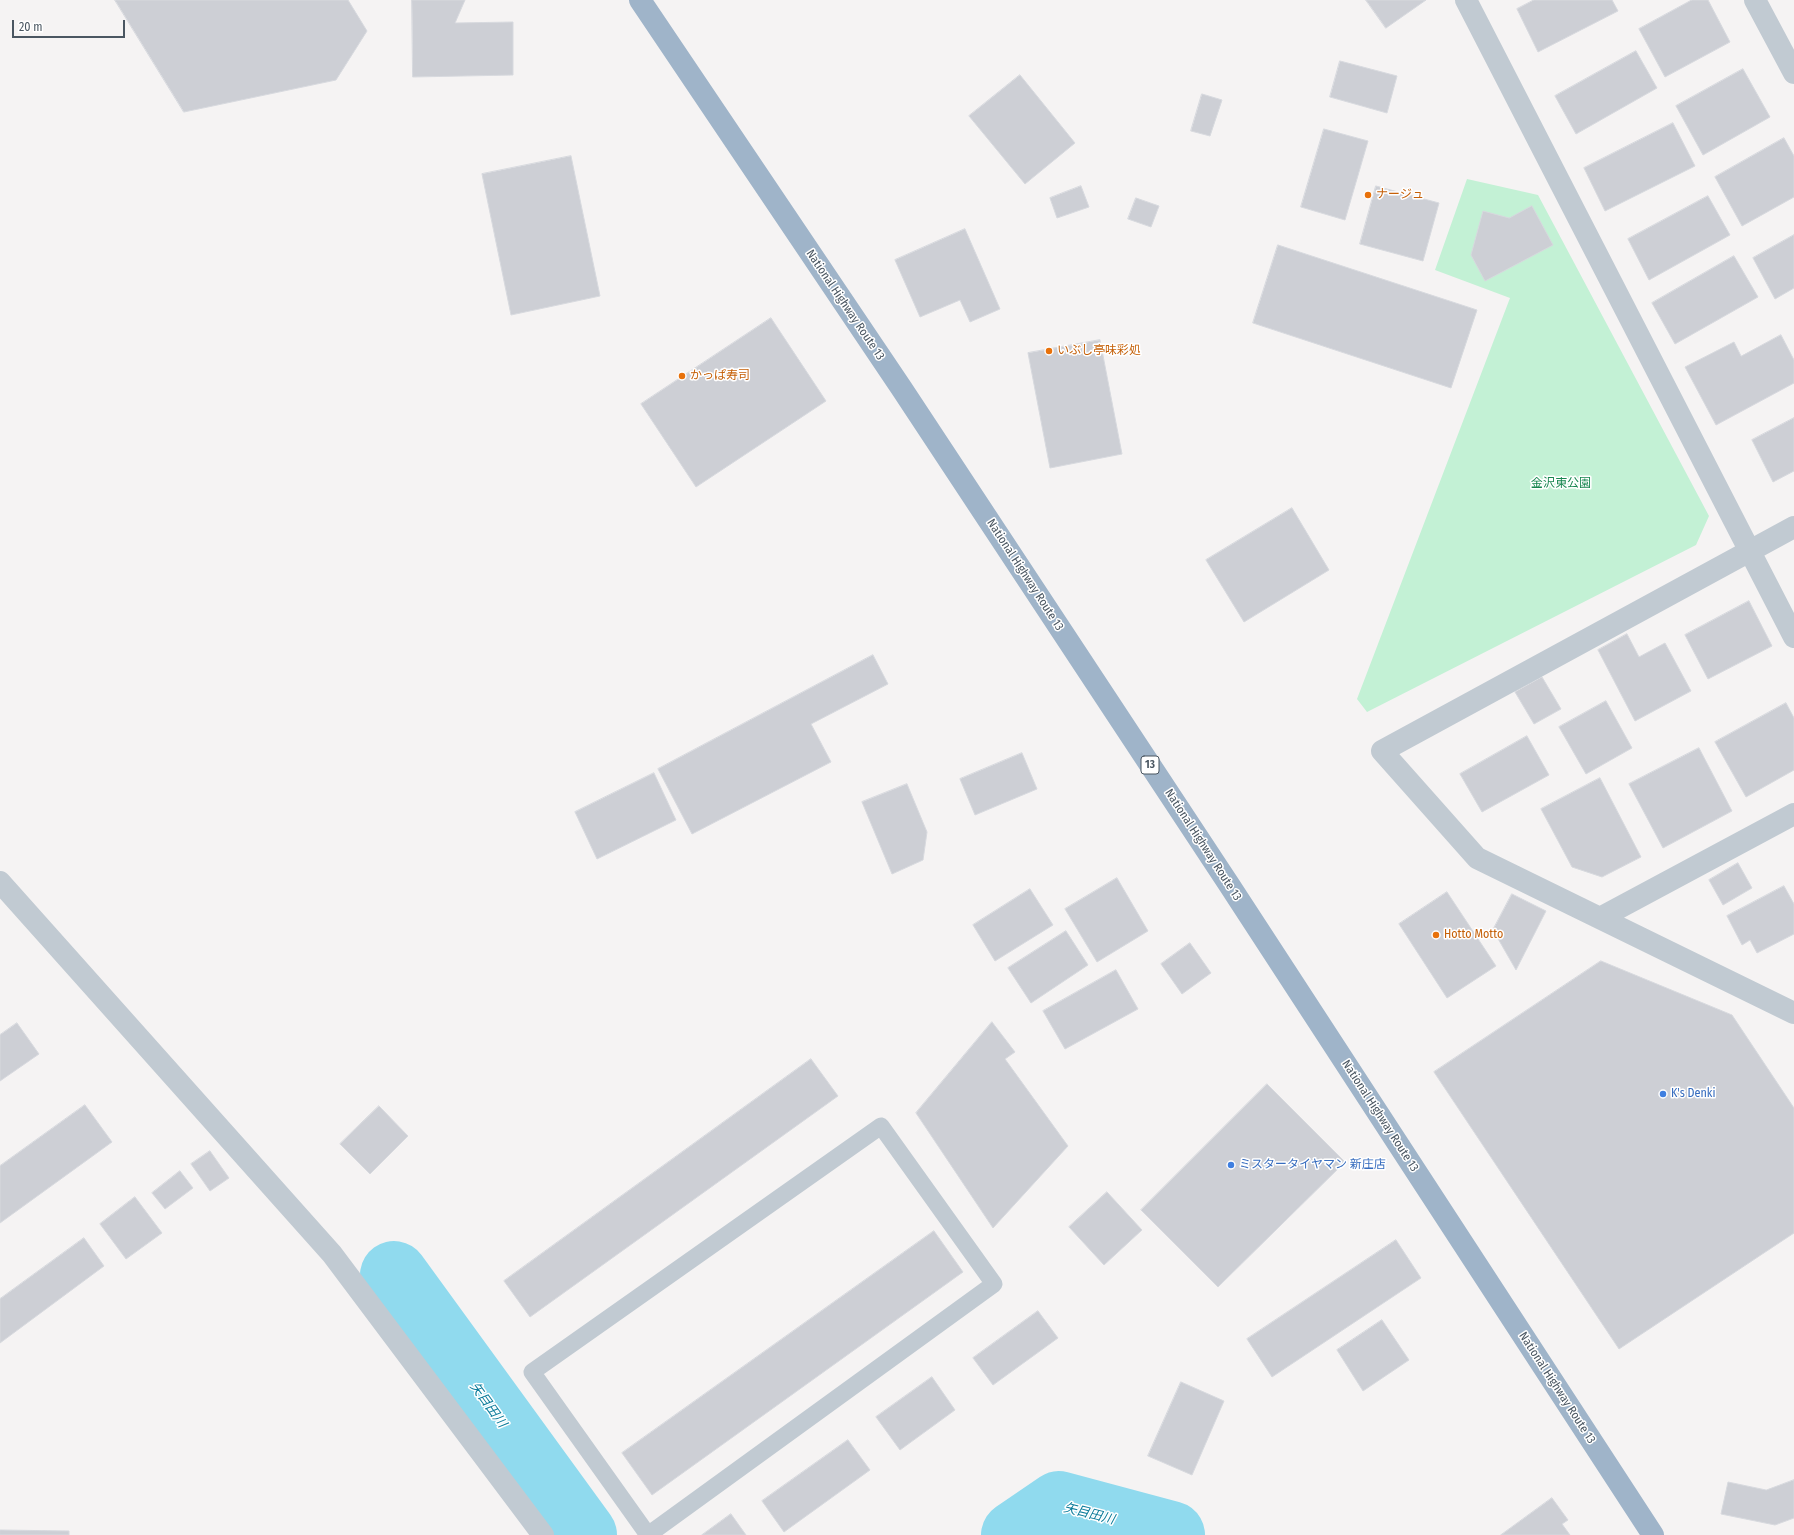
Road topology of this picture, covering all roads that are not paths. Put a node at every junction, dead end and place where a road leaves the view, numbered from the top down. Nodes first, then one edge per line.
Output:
1 (640, 0) edge
2 (1466, 0) edge
3 (1755, 0) edge
4 (1794, 73) edge
5 (1794, 527) edge
6 (1749, 550) junction
7 (1794, 636) edge
8 (1794, 814) edge
9 (0, 882) edge
10 (1600, 918) junction
11 (1794, 1013) edge
12 (543, 1535) edge
13 (648, 1535) edge
14 (1653, 1535) edge

1 - 14 highway, National Highway Route 13 / 13
2 - 6 street
3 - 4 street
5 - 6 street
6 - 7 street
6 - 10 street
8 - 10 street
9 - 12 street
10 - 11 street
13 - 13 lane

